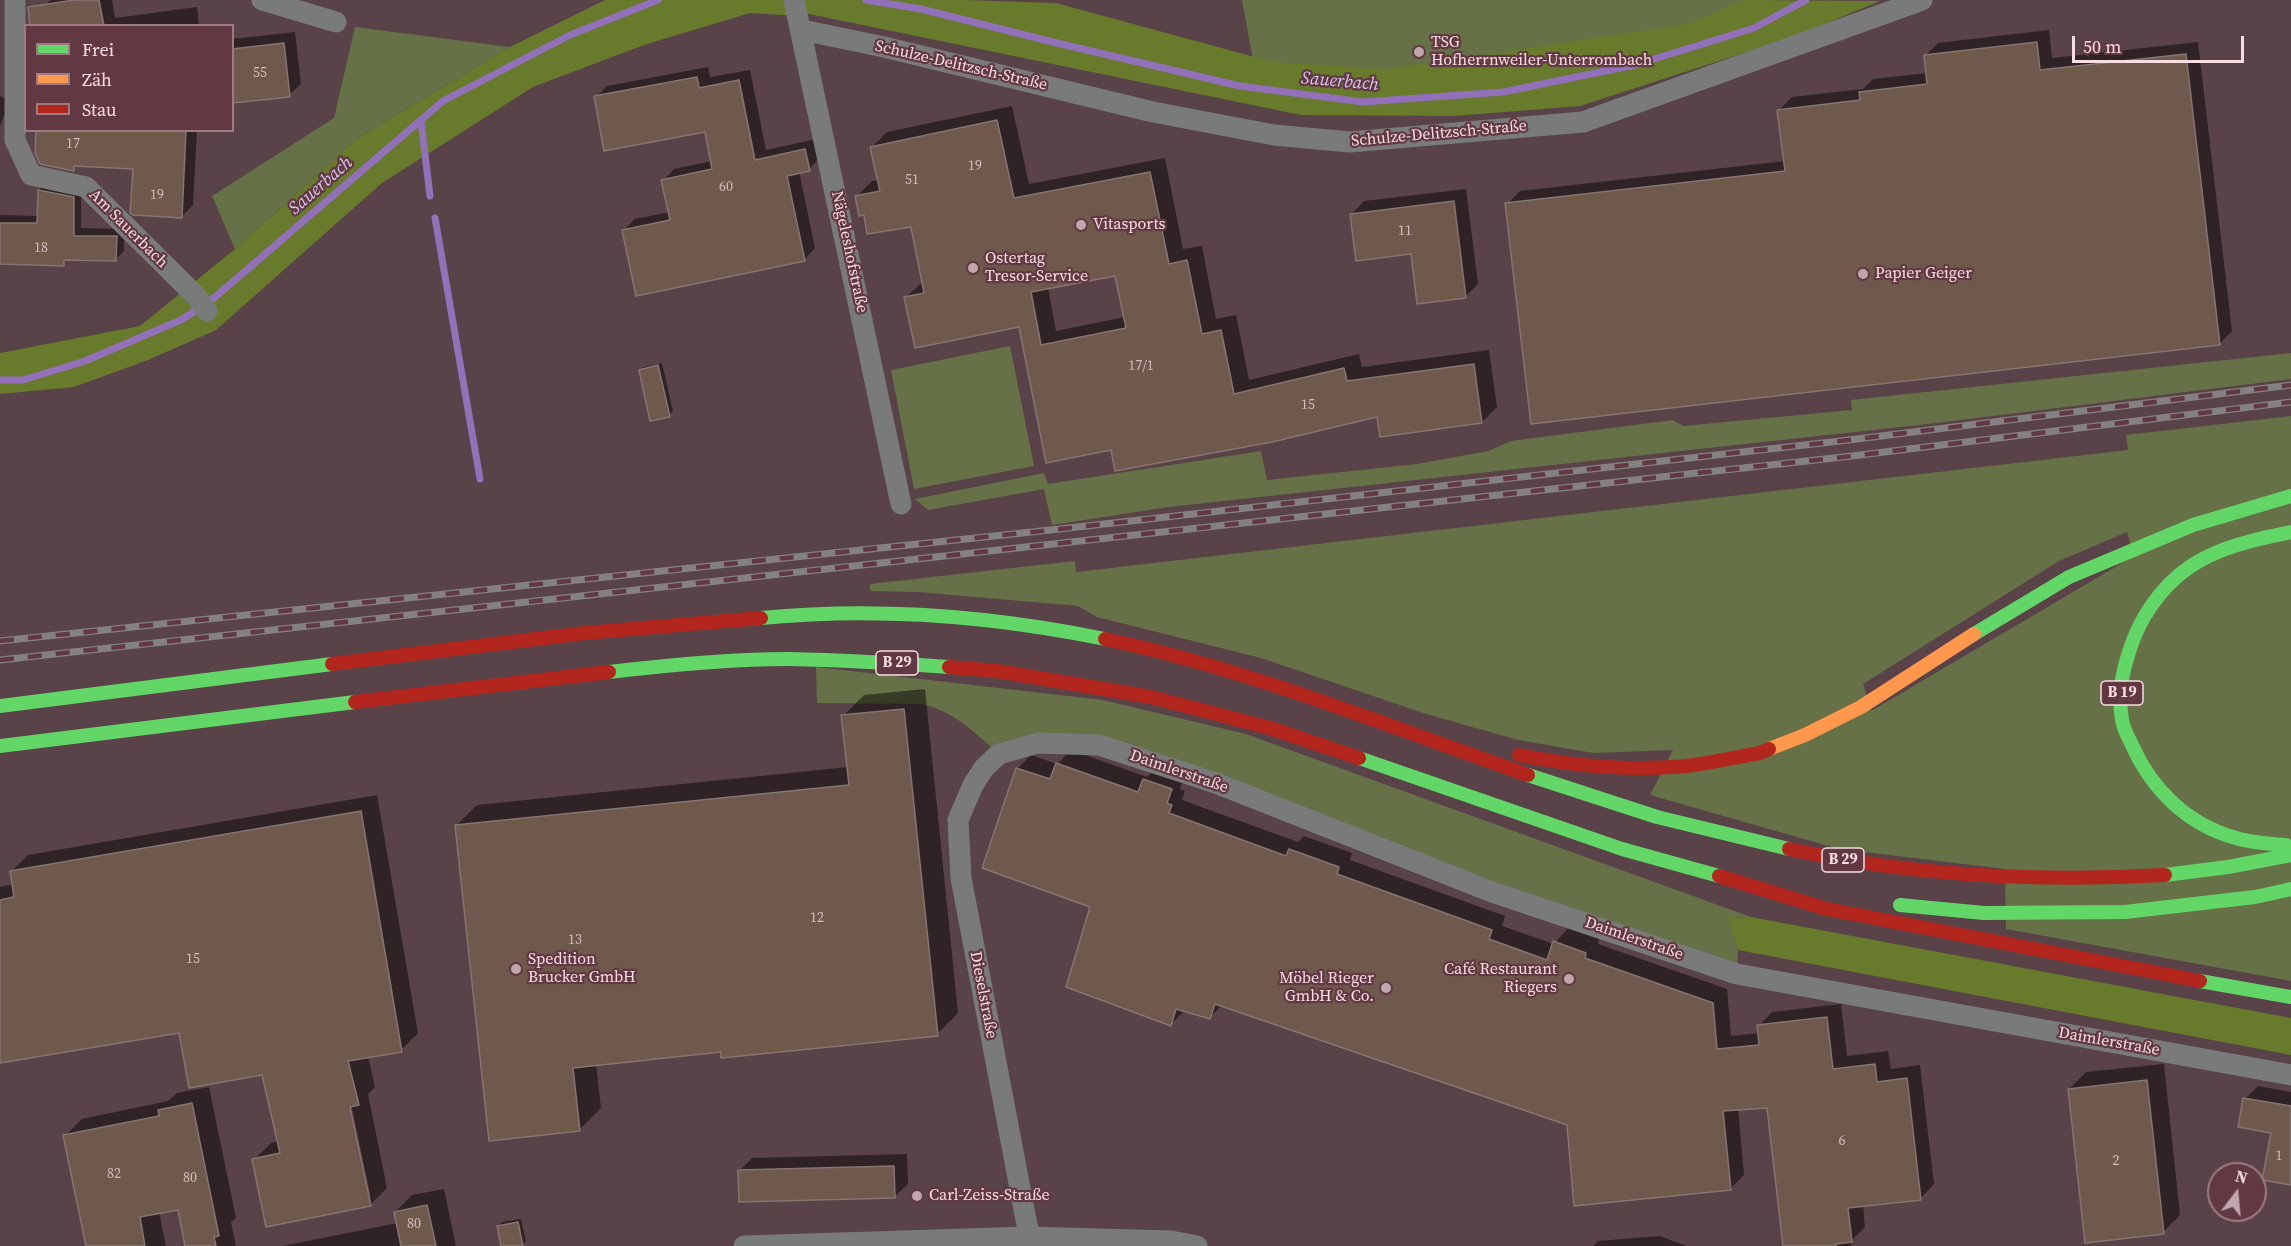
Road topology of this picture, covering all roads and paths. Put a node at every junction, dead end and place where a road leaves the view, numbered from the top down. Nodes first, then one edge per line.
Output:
1 (15, 0) edge
2 (262, 0) edge
3 (1922, 0) edge
4 (798, 16) edge
5 (336, 22) dead end
6 (201, 303) dead end
7 (2291, 496) edge
8 (901, 504) dead end
9 (2291, 531) edge
10 (0, 706) edge
11 (1411, 733) junction
12 (0, 746) edge
13 (999, 754) joint
14 (2291, 845) edge
15 (2291, 855) edge
16 (1767, 889) junction
17 (2291, 889) edge
18 (1868, 903) dead end
19 (1892, 905) dead end
20 (2291, 997) edge
21 (2291, 1075) edge
22 (1030, 1242) edge
23 (744, 1246) edge
24 (1197, 1246) edge

1 - 6 street, Am Sauerbach
2 - 5 street
3 - 4 street, Schulze-Delitzsch-Straße
4 - 8 street, Nägeleshofstraße
7 - 11 highway, B 29
9 - 14 highway, B 19
10 - 11 highway, B 29
11 - 15 highway, B 29
12 - 16 highway, B 29
13 - 21 street, Daimlerstraße
13 - 22 street, Dieselstraße
16 - 18 highway, B 29
16 - 20 highway
17 - 19 highway
22 - 23 street
22 - 24 street

